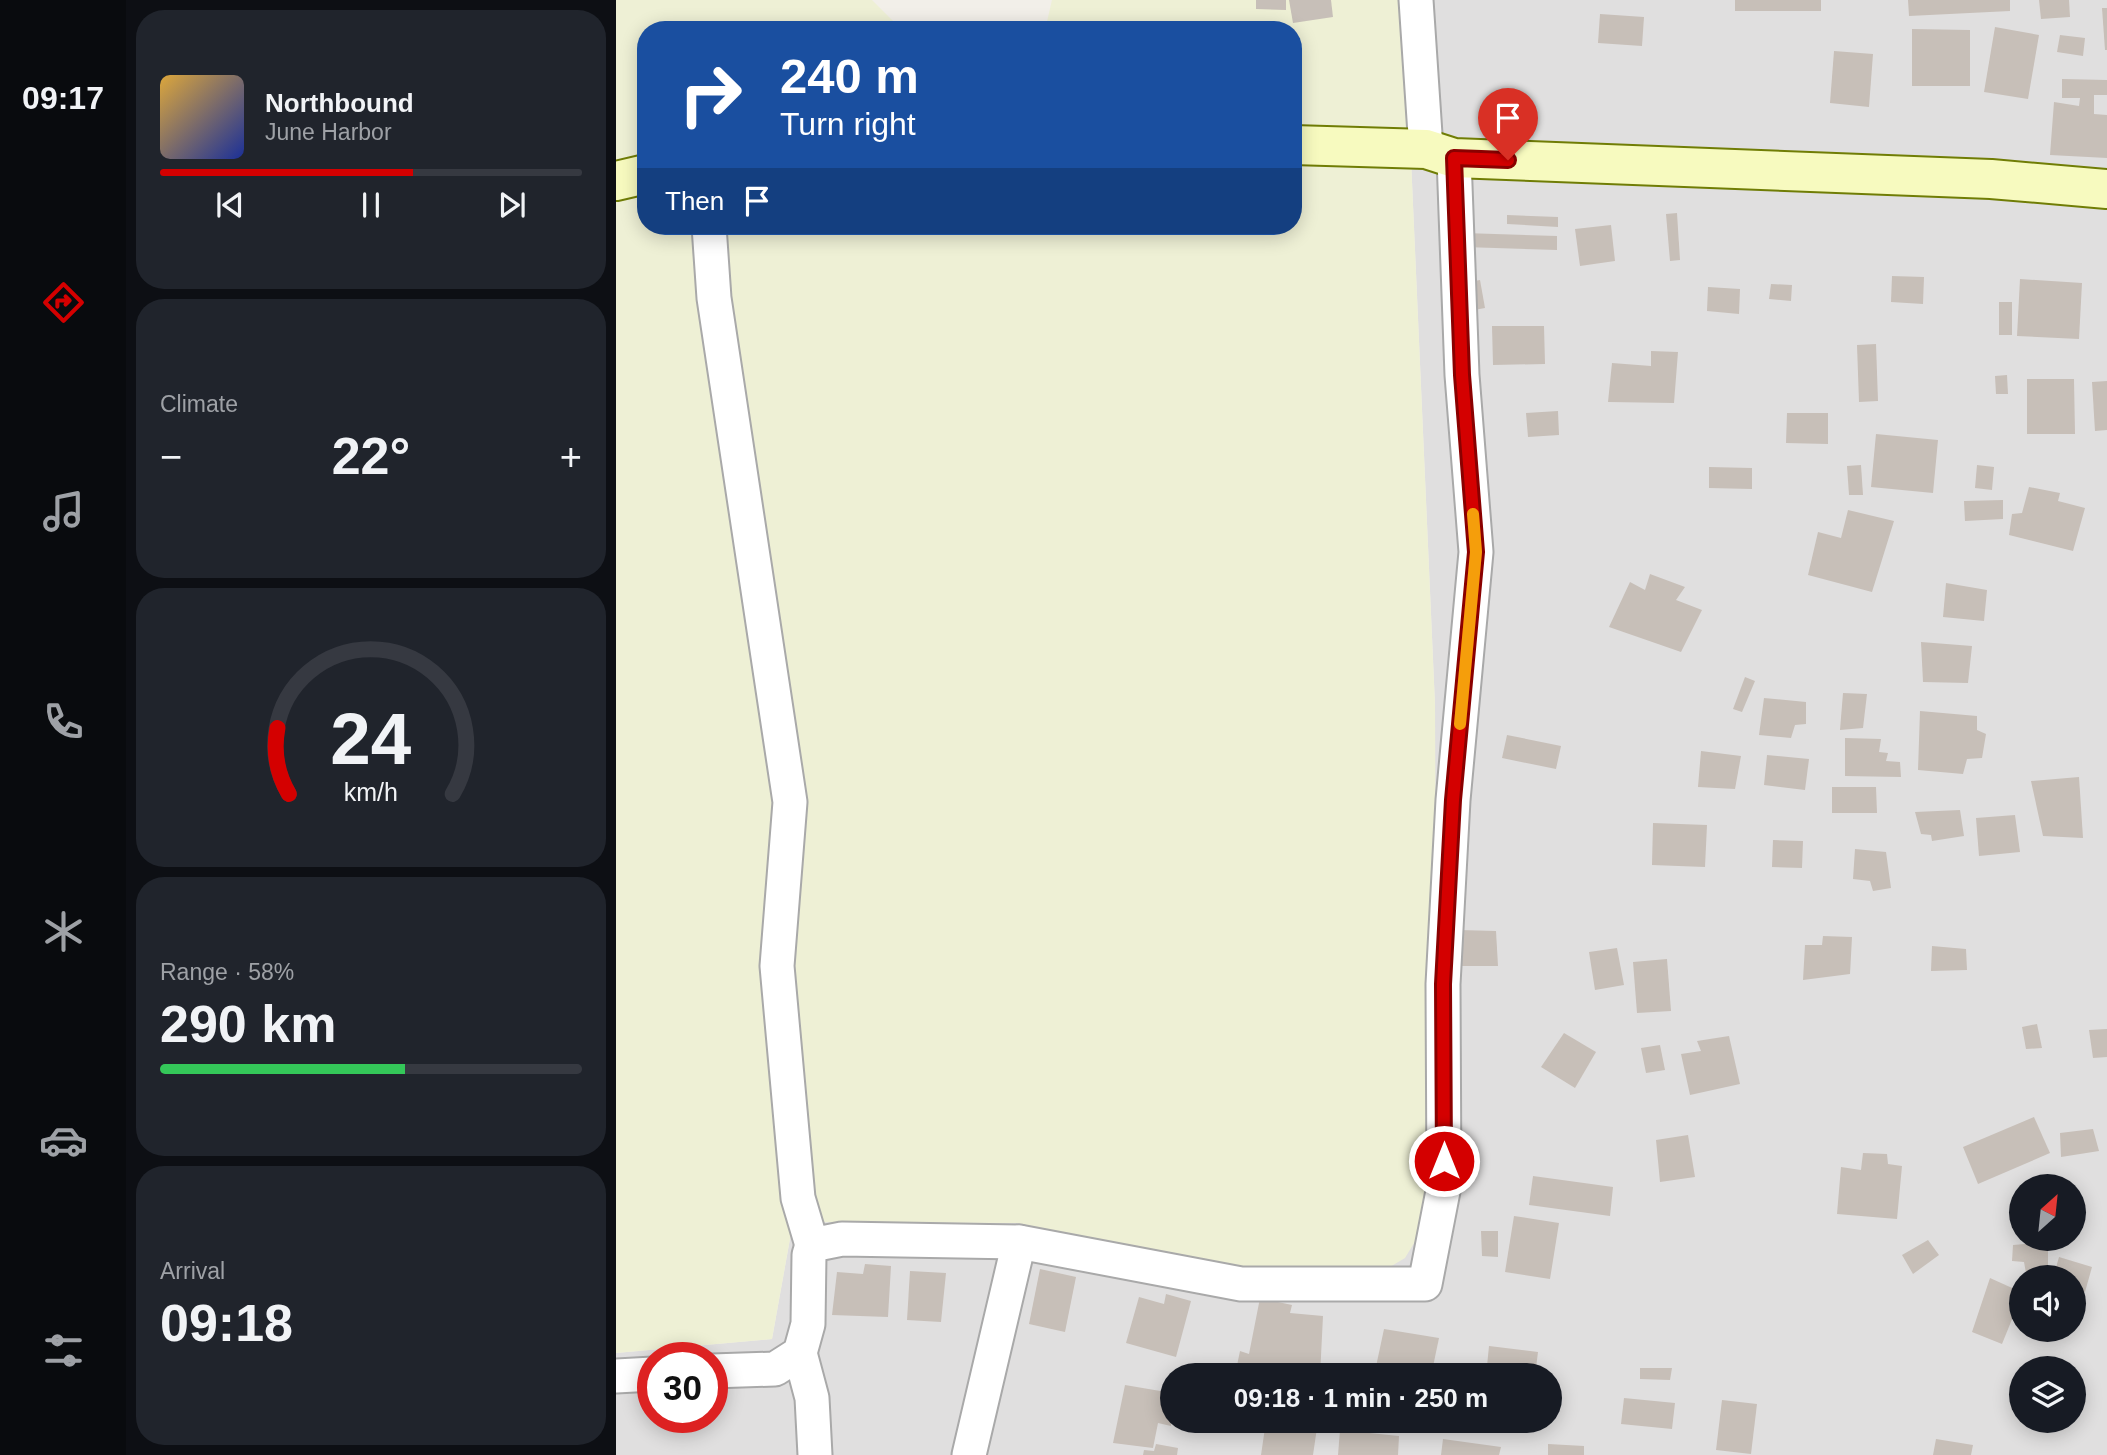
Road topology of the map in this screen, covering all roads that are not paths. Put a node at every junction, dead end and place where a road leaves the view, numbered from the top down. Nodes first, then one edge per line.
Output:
1 (1416, 0) edge
2 (1302, 146) edge
3 (1440, 154) junction
4 (637, 176) edge
5 (616, 181) edge
6 (2107, 189) edge
7 (710, 235) edge
8 (1020, 1242) junction
9 (812, 1245) junction
10 (800, 1353) junction
11 (728, 1370) edge
12 (637, 1375) edge
13 (616, 1376) edge
14 (815, 1455) edge
15 (969, 1455) edge

1 - 3 street
2 - 3 street
3 - 6 street
3 - 8 street
4 - 5 street
7 - 9 street
8 - 9 street
8 - 15 street
9 - 10 street
10 - 11 street
10 - 14 street
12 - 13 street

